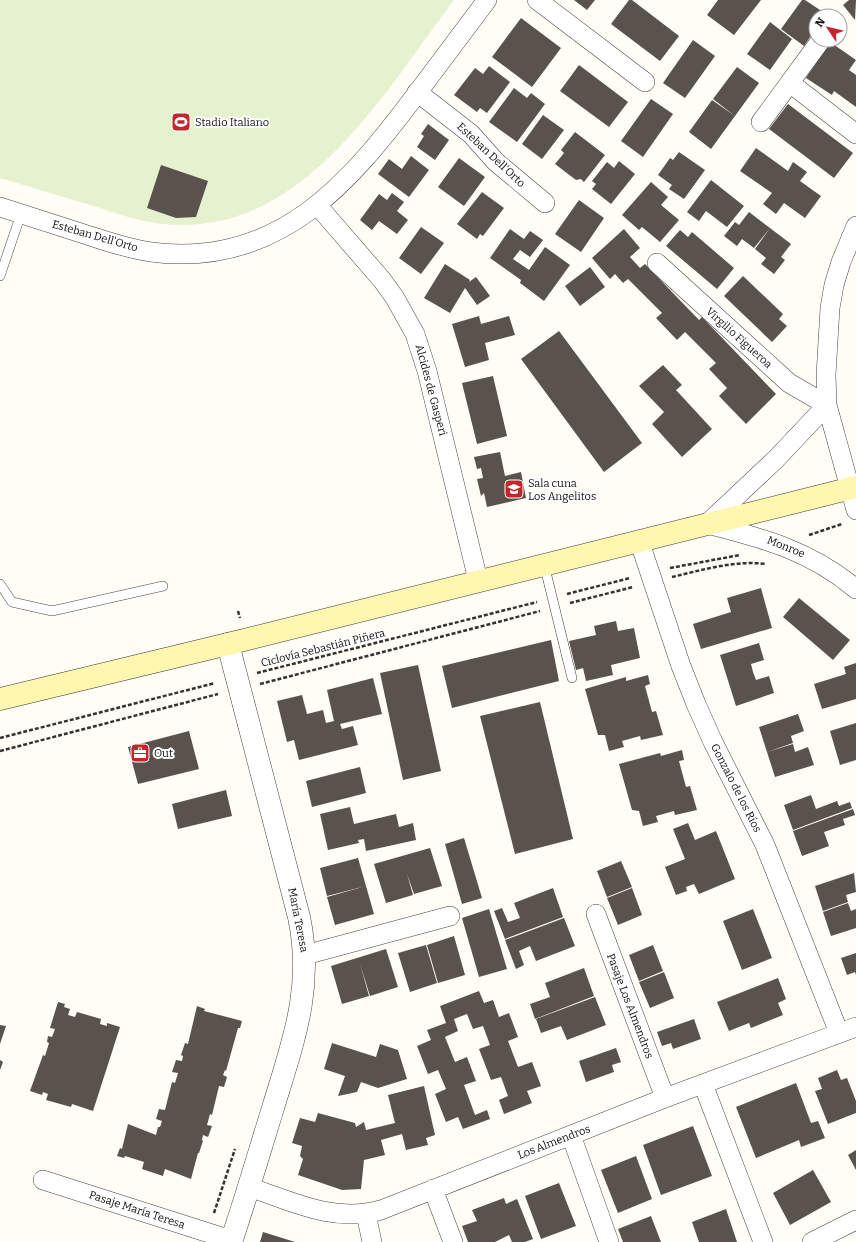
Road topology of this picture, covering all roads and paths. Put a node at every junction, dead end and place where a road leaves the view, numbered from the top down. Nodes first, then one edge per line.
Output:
1 (487, 0) edge
2 (537, 0) edge
3 (815, 48) edge
4 (645, 82) dead end
5 (790, 83) junction
6 (417, 92) junction
7 (761, 122) dead end
8 (856, 134) edge
9 (545, 203) dead end
10 (318, 206) junction
11 (0, 207) edge
12 (21, 214) junction
13 (856, 226) edge
14 (657, 263) dead end
15 (0, 276) edge
16 (827, 405) junction
17 (853, 488) edge
18 (856, 510) edge
19 (707, 524) junction
20 (639, 540) junction
21 (544, 564) junction
22 (769, 564) dead end
23 (651, 578) junction
24 (478, 580) junction
25 (0, 584) edge
26 (163, 586) dead end
27 (856, 589) edge
28 (552, 598) junction
29 (554, 607) junction
30 (228, 644) junction
31 (572, 678) dead end
32 (239, 683) junction
33 (0, 699) edge
34 (0, 738) edge
35 (0, 751) edge
36 (596, 914) dead end
37 (450, 916) dead end
38 (305, 955) junction
39 (848, 1030) edge
40 (703, 1084) junction
41 (665, 1098) junction
42 (571, 1135) junction
43 (237, 1144) dead end
44 (43, 1180) dead end
45 (249, 1187) junction
46 (433, 1189) junction
47 (366, 1214) junction
48 (856, 1220) edge
49 (207, 1232) junction
50 (231, 1241) edge
51 (372, 1242) edge
52 (453, 1242) edge
53 (609, 1242) edge
54 (763, 1242) edge
55 (812, 1242) edge

1 - 6 street, Esteban Dell'Orto
2 - 4 street
3 - 5 street
5 - 7 street
5 - 8 street
6 - 9 street, Esteban Dell'Orto
6 - 10 street, Esteban Dell'Orto
10 - 12 street, Esteban Dell'Orto
10 - 24 street, Alcides de Gasperi
11 - 12 street, Esteban Dell'Orto
12 - 15 lane
13 - 16 street
14 - 16 street, Virgilio Figueroa
16 - 17 street
16 - 19 street
17 - 18 street
17 - 19 main road
19 - 20 main road
19 - 27 street, Monroe
20 - 21 main road
20 - 23 street, Gonzalo de los Ríos
21 - 24 main road
21 - 28 lane
22 - 23 path
23 - 28 path, Ciclovía Sebastián Piñera
23 - 29 path
23 - 39 street, Gonzalo de los Ríos
24 - 30 main road
25 - 26 lane
28 - 29 lane
28 - 32 path, Ciclovía Sebastián Piñera
29 - 31 lane
29 - 32 path
30 - 32 street, María Teresa
30 - 33 main road
32 - 34 path, Ciclovía Sebastián Piñera
32 - 35 path
32 - 38 street, María Teresa
36 - 41 street, Pasaje Los Almendros
37 - 38 street
38 - 45 street, María Teresa
39 - 40 street, Los Almendros
40 - 41 street, Los Almendros
40 - 54 street
41 - 42 street, Los Almendros
42 - 46 street, Los Almendros
42 - 53 street
43 - 49 path
44 - 49 street, Pasaje María Teresa
45 - 47 street, Los Almendros
45 - 50 street, María Teresa
46 - 47 street, Los Almendros
46 - 52 street
47 - 51 street
48 - 55 street
49 - 50 street, Pasaje María Teresa

